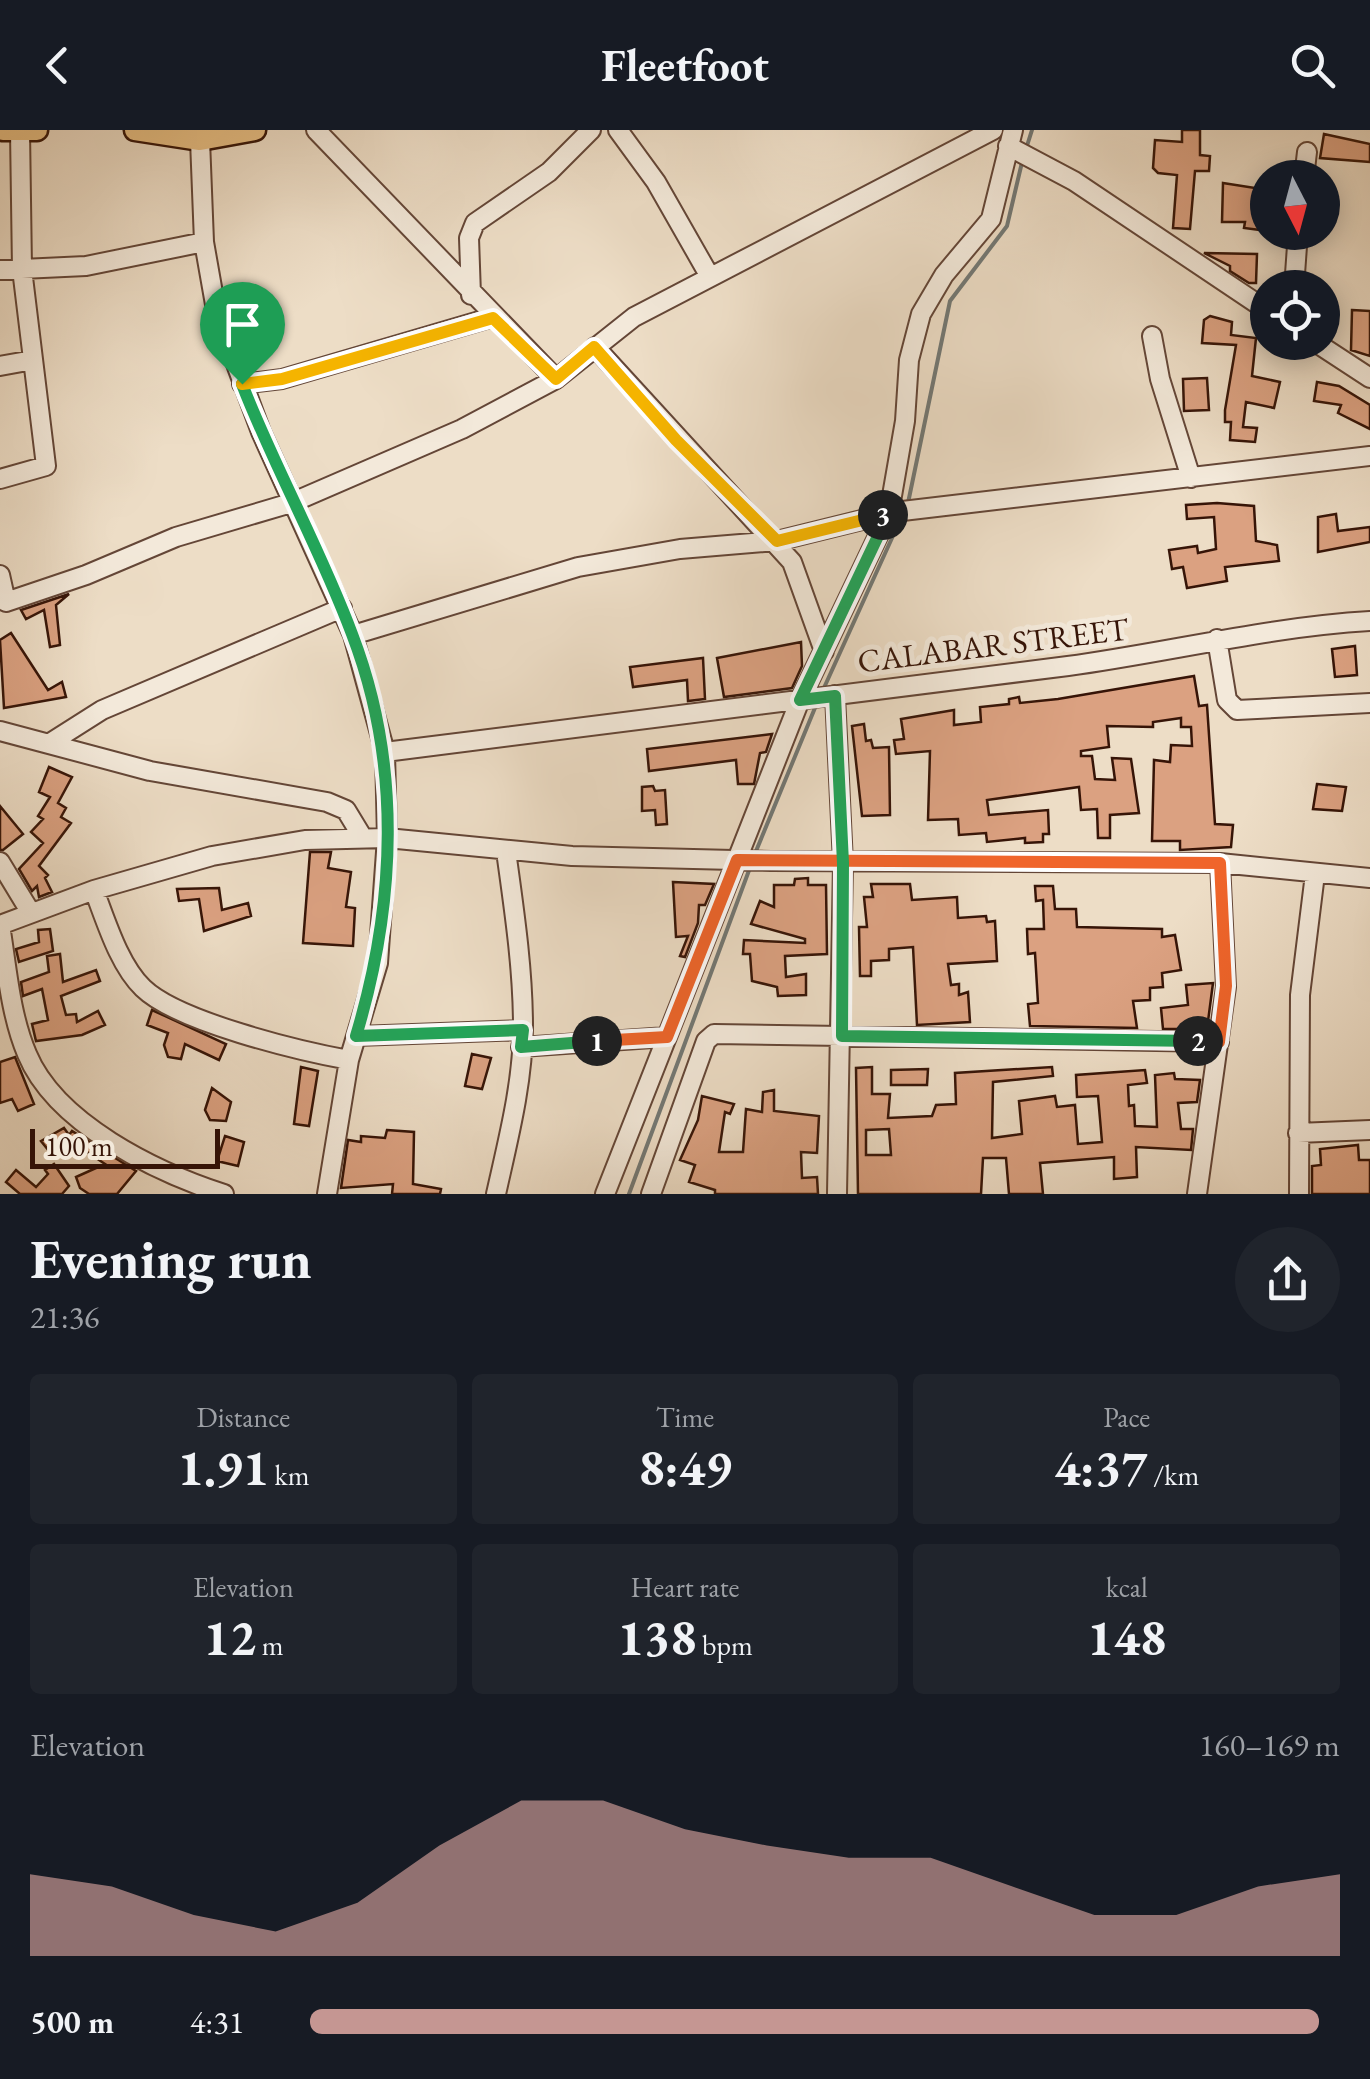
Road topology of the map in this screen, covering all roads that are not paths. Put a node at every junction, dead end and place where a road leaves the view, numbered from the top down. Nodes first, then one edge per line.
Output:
1 (4, 130) edge
2 (38, 130) edge
3 (136, 130) edge
4 (255, 130) edge
5 (316, 130) edge
6 (591, 130) edge
7 (618, 130) edge
8 (993, 130) edge
9 (20, 131) edge
10 (200, 140) junction
11 (1016, 146) edge
12 (1307, 152) dead end
13 (1306, 160) edge
14 (204, 242) junction
15 (22, 269) junction
16 (0, 270) edge
17 (709, 275) junction
18 (472, 295) junction
19 (1250, 299) edge
20 (493, 318) junction
21 (1152, 336) dead end
22 (594, 347) junction
23 (1340, 359) edge
24 (33, 360) junction
25 (0, 366) edge
26 (1370, 378) edge
27 (556, 379) junction
28 (242, 384) junction
29 (1370, 456) edge
30 (1191, 478) junction
31 (0, 479) edge
32 (291, 503) junction
33 (891, 513) junction
34 (777, 541) junction
35 (0, 575) edge
36 (3, 604) edge
37 (342, 608) junction
38 (1370, 621) edge
39 (353, 635) junction
40 (1216, 640) junction
41 (824, 651) junction
42 (835, 696) junction
43 (804, 699) junction
44 (1370, 703) edge
45 (0, 731) edge
46 (50, 743) junction
47 (385, 752) junction
48 (364, 838) junction
49 (387, 838) junction
50 (506, 851) junction
51 (740, 860) junction
52 (0, 862) edge
53 (843, 863) junction
54 (1220, 863) junction
55 (1315, 874) junction
56 (1370, 878) edge
57 (94, 890) junction
58 (31, 913) junction
59 (356, 1036) junction
60 (842, 1036) junction
61 (667, 1037) junction
62 (522, 1038) junction
63 (1219, 1042) junction
64 (349, 1060) junction
65 (1370, 1130) edge
66 (1298, 1132) junction
67 (167, 1176) junction
68 (157, 1194) edge
69 (224, 1194) edge
70 (327, 1194) edge
71 (496, 1194) edge
72 (604, 1194) edge
73 (651, 1194) edge
74 (837, 1194) edge
75 (1197, 1194) edge
76 (1299, 1194) edge

1 - 9 main road
2 - 9 main road
3 - 10 main road
4 - 10 main road
5 - 18 street
6 - 18 street
7 - 17 street
8 - 17 street
9 - 15 street
10 - 14 street
11 - 19 street
11 - 33 street
12 - 13 street
14 - 15 street
14 - 28 street
15 - 16 street
15 - 24 street
17 - 22 street
18 - 20 street
20 - 27 street
20 - 28 street
21 - 30 street
22 - 27 street
22 - 34 street
23 - 26 street
24 - 25 street
24 - 31 street
27 - 32 street
28 - 32 street
29 - 30 street
30 - 33 street
32 - 36 street
32 - 37 street
33 - 34 street
33 - 41 street
34 - 39 street
34 - 41 street
35 - 36 street
37 - 39 street
37 - 46 street
38 - 40 street, CALABAR STREET
39 - 47 street
40 - 42 street, CALABAR STREET
40 - 44 street
41 - 43 street
42 - 43 street, CALABAR STREET
42 - 53 street
43 - 47 street, CALABAR STREET
43 - 51 street
45 - 46 street
46 - 48 street
47 - 49 street
48 - 49 street
48 - 57 street
49 - 50 street
49 - 59 street
50 - 51 street
50 - 62 street
51 - 53 street
51 - 61 street
52 - 58 street
53 - 54 street
53 - 60 street
54 - 55 street
54 - 63 street
55 - 56 street
55 - 66 street
57 - 58 street
57 - 64 street
58 - 67 street
59 - 62 street
59 - 64 street
60 - 63 street
60 - 73 street
60 - 74 street
61 - 62 street
61 - 72 street
62 - 71 street
63 - 75 street
64 - 70 street
65 - 66 street
66 - 76 street
67 - 68 street
67 - 69 street

